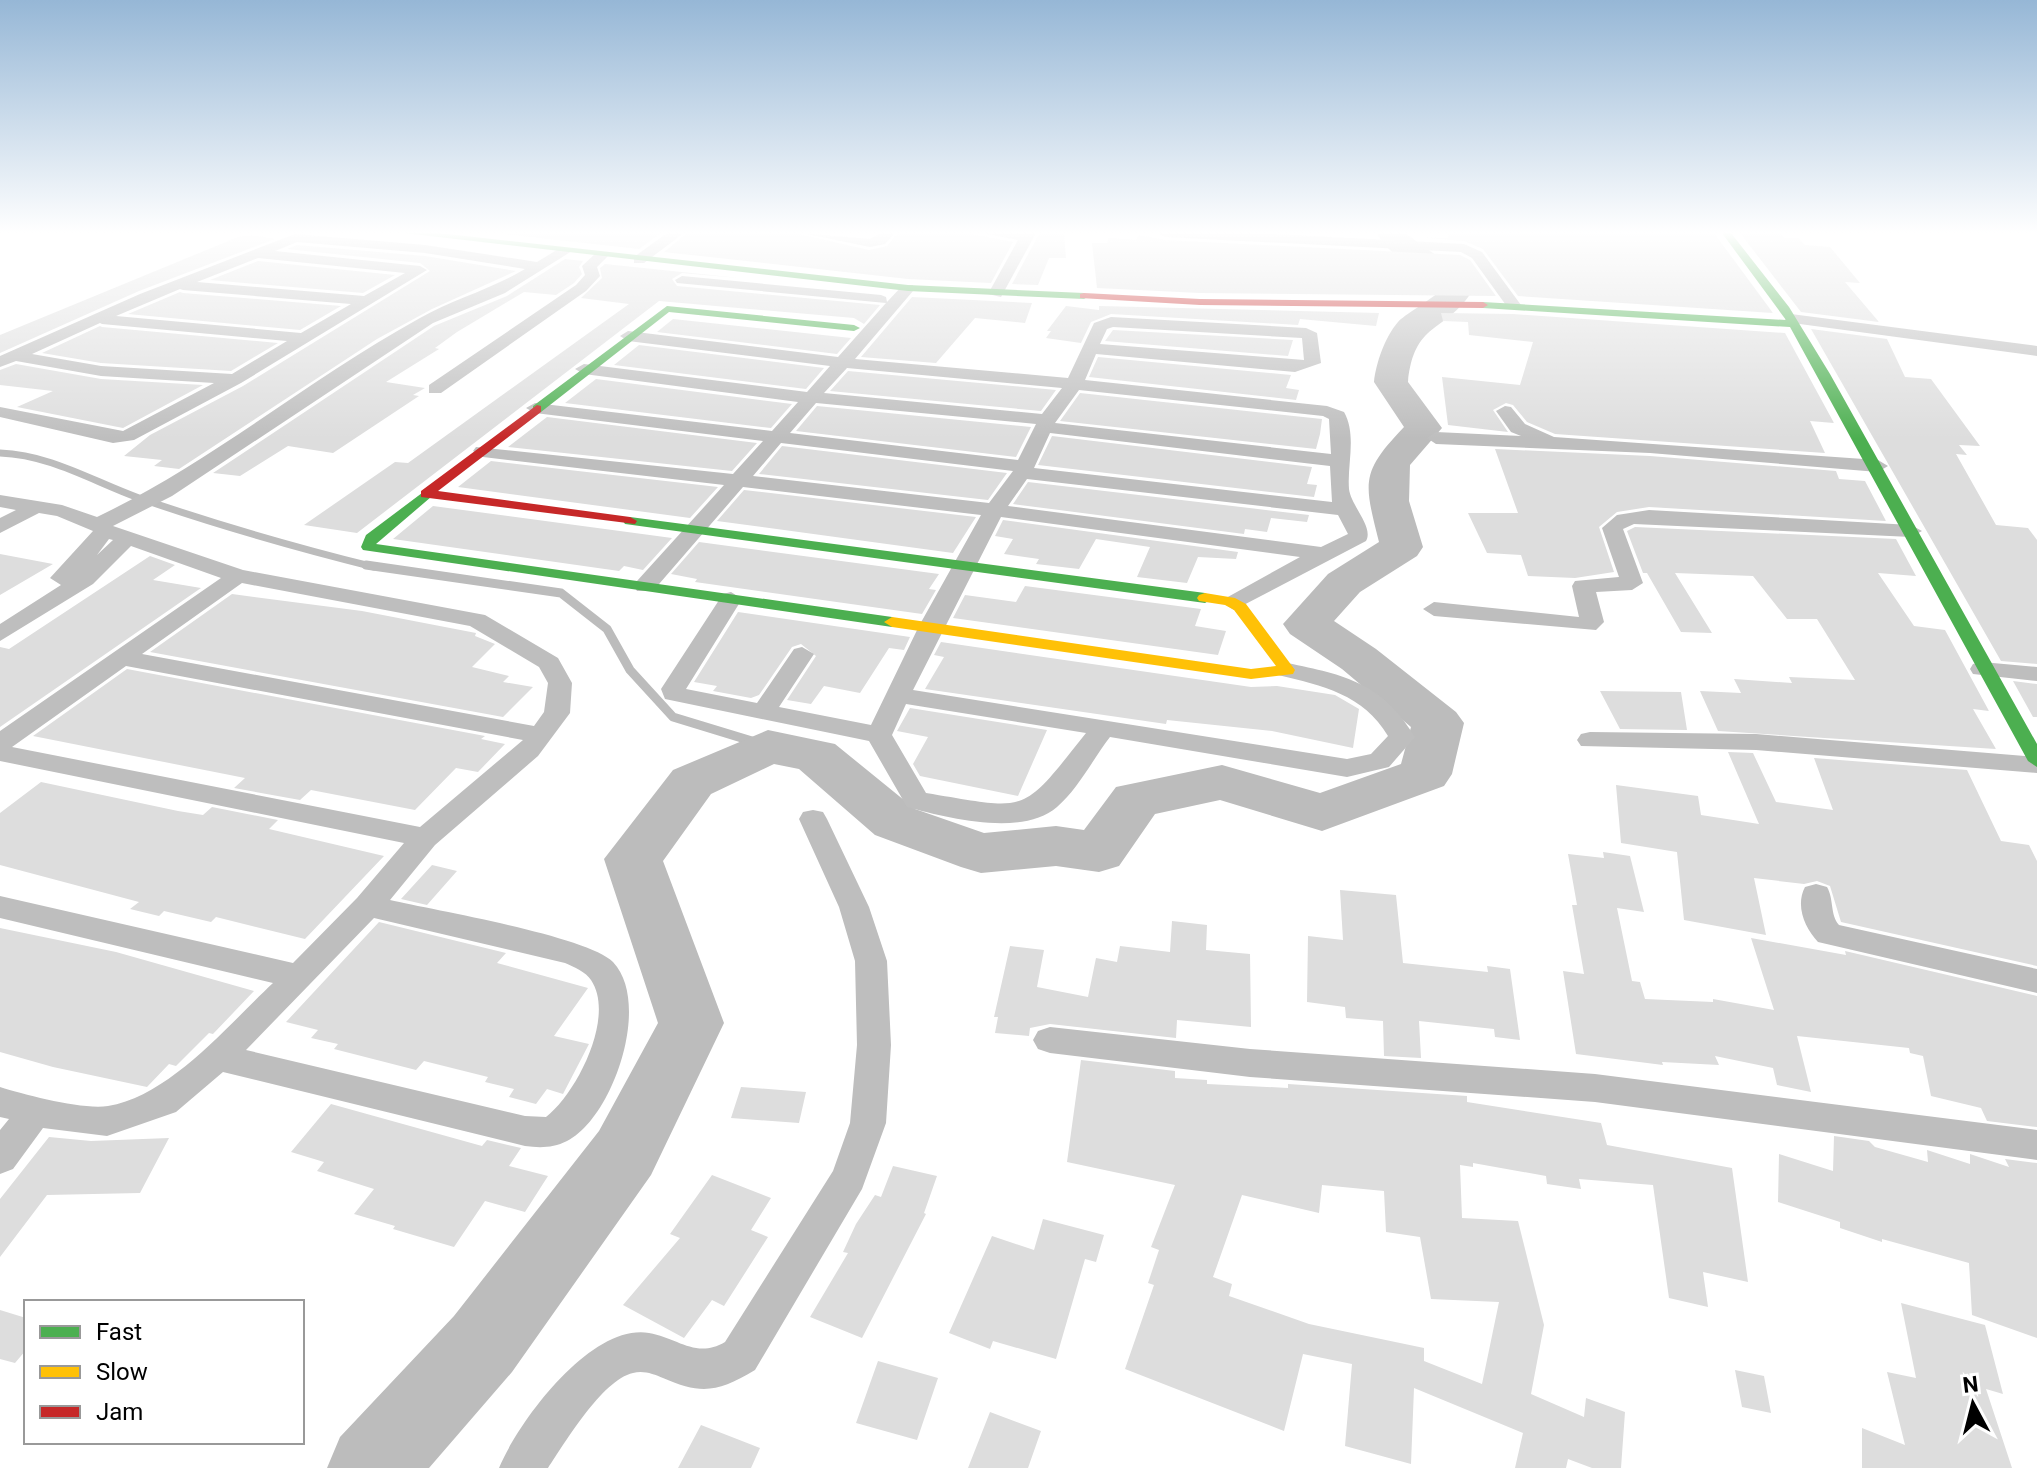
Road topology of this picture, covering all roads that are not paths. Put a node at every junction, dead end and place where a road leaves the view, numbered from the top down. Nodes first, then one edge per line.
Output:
1 (138, 302) edge
2 (365, 302) edge
3 (472, 302) edge
4 (561, 302) edge
5 (883, 302) edge
6 (886, 302) edge
7 (1201, 302) edge
8 (1510, 302) edge
9 (1778, 302) edge
10 (1513, 305) junction
11 (99, 318) junction
12 (1793, 322) junction
13 (854, 328) junction
14 (628, 336) junction
15 (302, 338) junction
16 (1089, 348) junction
17 (2037, 351) edge
18 (8, 359) edge
19 (835, 362) junction
20 (584, 369) junction
21 (101, 371) junction
22 (235, 379) junction
23 (1074, 384) junction
24 (435, 389) dead end
25 (804, 397) junction
26 (200, 399) junction
27 (535, 408) junction
28 (1505, 411) dead end
29 (0, 412) edge
30 (1045, 424) junction
31 (767, 435) junction
32 (1436, 438) dead end
33 (1558, 444) junction
34 (483, 451) junction
35 (1340, 461) junction
36 (1878, 466) junction
37 (1023, 470) junction
38 (727, 481) junction
39 (426, 494) junction
40 (0, 501) edge
41 (34, 508) junction
42 (994, 510) junction
43 (1345, 510) junction
44 (0, 527) edge
45 (683, 529) junction
46 (110, 531) junction
47 (1911, 531) junction
48 (1327, 554) junction
49 (965, 564) junction
50 (238, 576) junction
51 (636, 584) junction
52 (731, 599) junction
53 (1234, 603) junction
54 (1434, 609) dead end
55 (0, 616) edge
56 (931, 626) junction
57 (0, 634) edge
58 (802, 654) dead end
59 (122, 658) junction
60 (1982, 669) junction
61 (1287, 670) junction
62 (2037, 674) edge
63 (898, 695) junction
64 (763, 713) junction
65 (1102, 730) junction
66 (541, 735) junction
67 (879, 735) junction
68 (1590, 740) dead end
69 (0, 743) edge
70 (0, 753) edge
71 (2037, 763) edge
72 (813, 819) dead end
73 (425, 838) junction
74 (1816, 895) dead end
75 (368, 906) junction
76 (0, 907) edge
77 (299, 977) junction
78 (2037, 981) edge
79 (1050, 1040) dead end
80 (217, 1057) junction
81 (0, 1102) edge
82 (35, 1112) junction
83 (2037, 1145) edge
84 (0, 1158) edge
85 (521, 1468) edge

1 - 11 street
2 - 15 street
3 - 46 street
4 - 24 street
5 - 13 street
6 - 19 street
7 - 10 street
8 - 10 street
9 - 12 street
10 - 12 street
11 - 15 street
11 - 18 street
12 - 17 street
12 - 36 street
13 - 14 street
13 - 19 street
14 - 19 street
14 - 20 street
15 - 22 street
16 - 16 street
16 - 23 street
18 - 21 street
19 - 23 street
19 - 25 street
20 - 25 street
20 - 27 street
21 - 22 street
21 - 26 street
22 - 26 street
23 - 30 street
23 - 35 street
25 - 30 street
25 - 31 street
26 - 29 street
27 - 31 street
27 - 34 street
28 - 33 street
30 - 35 street
30 - 37 street
31 - 37 street
31 - 38 street
32 - 33 street
33 - 36 street
34 - 38 street
34 - 39 street
35 - 43 street
36 - 47 street
37 - 42 street
37 - 43 street
38 - 42 street
38 - 45 street
39 - 45 street
39 - 51 street
40 - 41 street
41 - 44 street
41 - 46 street
42 - 48 street
42 - 49 street
43 - 48 street
45 - 49 street
45 - 51 street
46 - 50 street
46 - 55 street
46 - 57 street
47 - 54 street
47 - 60 street
48 - 53 street
49 - 53 street
49 - 56 street
50 - 59 street
50 - 66 street
51 - 52 street
52 - 56 street
52 - 64 street
53 - 61 street
56 - 61 street
56 - 63 street
58 - 64 street
59 - 66 street
59 - 69 street
60 - 62 street
60 - 71 street
61 - 65 street
63 - 65 street
63 - 67 street
64 - 67 street
65 - 67 street
66 - 73 street
68 - 71 street
70 - 73 street
72 - 85 street
73 - 75 street
74 - 78 street
75 - 77 street
75 - 80 street
76 - 77 street
77 - 80 street
79 - 83 street
80 - 82 street
81 - 82 street
82 - 84 street

